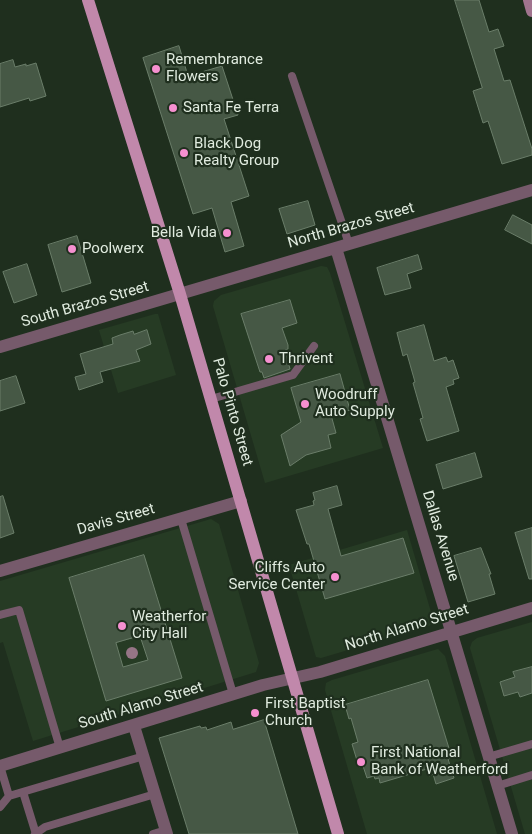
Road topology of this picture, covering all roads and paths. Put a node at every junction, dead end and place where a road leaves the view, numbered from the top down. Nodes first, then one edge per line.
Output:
1 (88, 0) edge
2 (528, 0) edge
3 (532, 11) edge
4 (292, 76) dead end
5 (532, 190) edge
6 (349, 244) junction
7 (336, 248) junction
8 (180, 294) junction
9 (314, 346) dead end
10 (0, 347) edge
11 (211, 399) junction
12 (241, 501) junction
13 (181, 518) junction
14 (0, 571) edge
15 (532, 608) edge
16 (0, 615) edge
17 (451, 632) junction
18 (292, 679) junction
19 (233, 694) junction
20 (134, 726) junction
21 (532, 744) edge
22 (60, 748) junction
23 (144, 756) junction
24 (488, 757) junction
25 (0, 766) edge
26 (532, 775) edge
27 (497, 786) junction
28 (23, 792) junction
29 (155, 794) junction
30 (10, 796) junction
31 (0, 807) edge
32 (162, 833) edge
33 (35, 834) edge
34 (338, 834) edge
35 (512, 834) edge

1 - 8 main road, Palo Pinto Street
2 - 3 street
4 - 6 lane
5 - 6 street, North Brazos Street
6 - 7 street, North Brazos Street
7 - 8 street, North Brazos Street
7 - 17 street, Dallas Avenue
8 - 10 street, South Brazos Street
8 - 11 main road, Palo Pinto Street
9 - 11 lane
11 - 12 main road, Palo Pinto Street
12 - 13 street, Davis Street
12 - 18 main road, Palo Pinto Street
13 - 14 street, Davis Street
13 - 19 lane
15 - 17 street, North Alamo Street
16 - 22 lane
17 - 18 street, North Alamo Street
17 - 24 street, Dallas Avenue
18 - 19 street, South Alamo Street
18 - 34 main road, Palo Pinto Street
19 - 20 street, South Alamo Street
20 - 22 street, South Alamo Street
20 - 23 street
21 - 24 lane
22 - 25 street, South Alamo Street
23 - 28 lane
23 - 29 street
24 - 27 street, Dallas Avenue
25 - 30 lane
26 - 27 lane
27 - 35 street, Dallas Avenue
28 - 30 lane
28 - 33 lane
29 - 32 street
29 - 33 lane
30 - 31 lane

